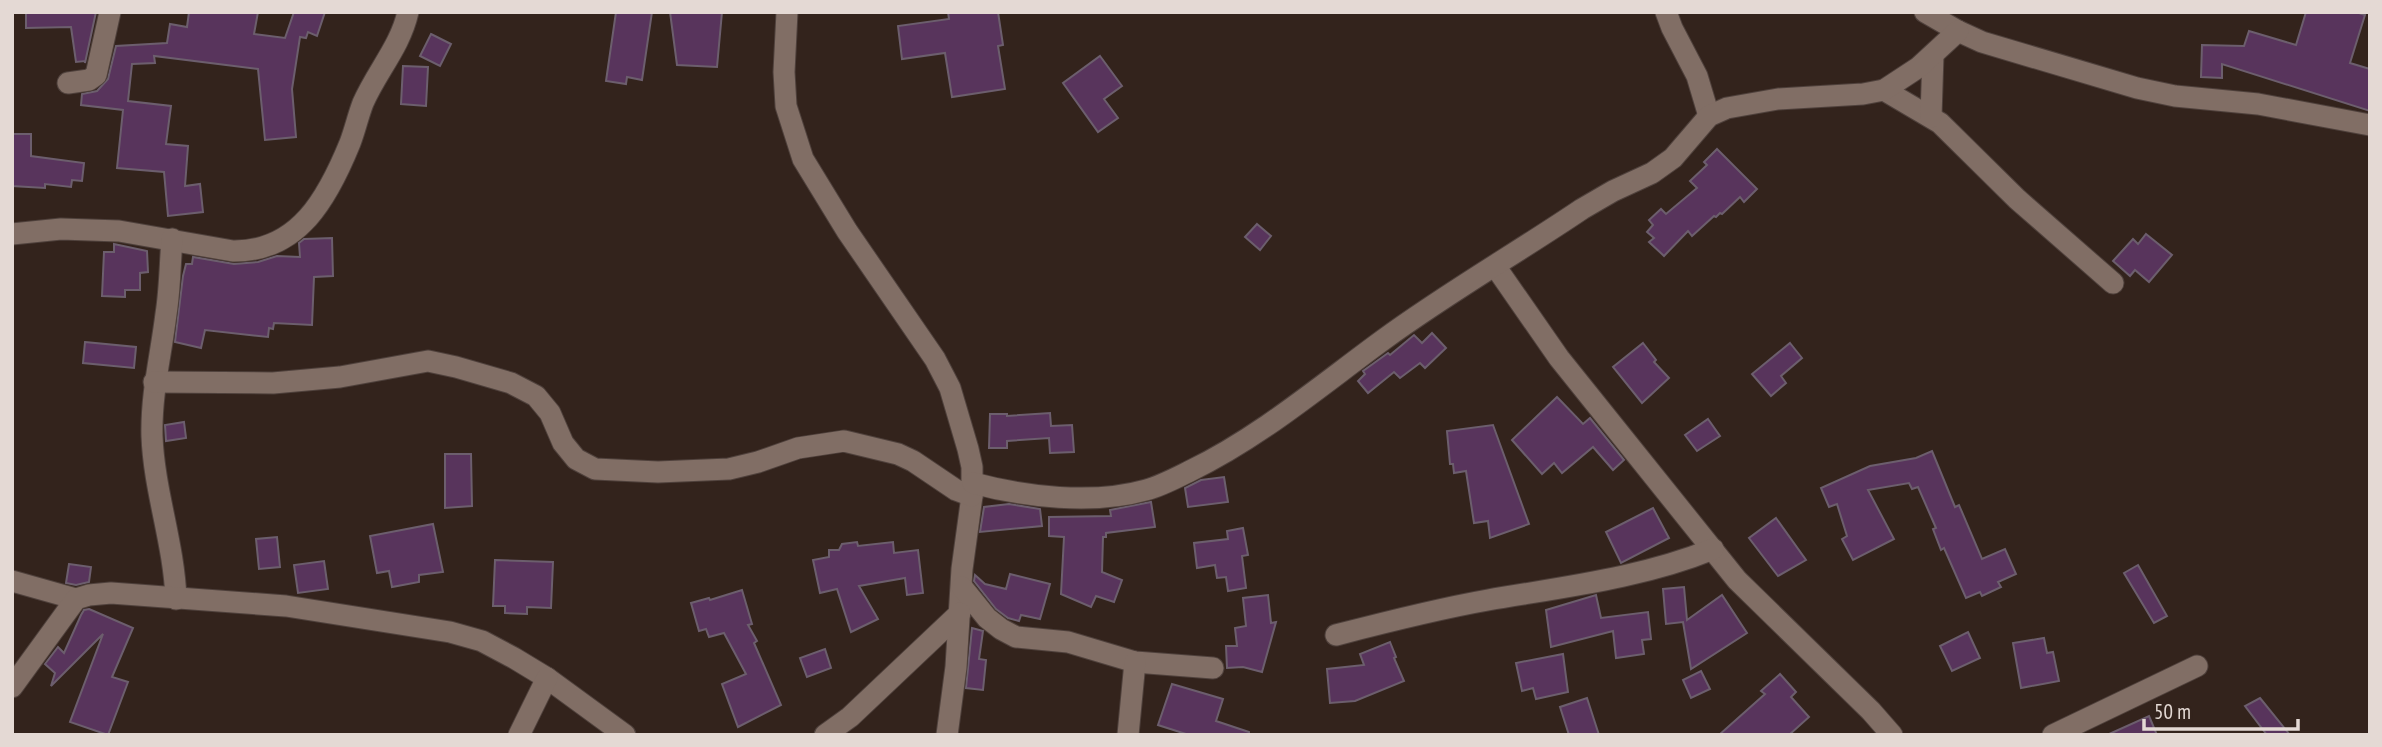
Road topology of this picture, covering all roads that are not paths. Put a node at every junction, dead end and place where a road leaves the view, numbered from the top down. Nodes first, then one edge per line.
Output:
1 (110, 12) edge
2 (408, 12) edge
3 (787, 12) edge
4 (1667, 12) edge
5 (1925, 12) edge
6 (1958, 31) junction
7 (1933, 55) junction
8 (68, 83) dead end
9 (1884, 90) junction
10 (1709, 116) junction
11 (1931, 117) junction
12 (2370, 125) edge
13 (12, 234) edge
14 (172, 239) junction
15 (1495, 266) junction
16 (2113, 283) dead end
17 (154, 382) junction
18 (972, 489) junction
19 (1713, 548) junction
20 (12, 581) edge
21 (962, 587) junction
22 (76, 599) junction
23 (176, 599) junction
24 (960, 613) junction
25 (1336, 635) dead end
26 (1135, 662) junction
27 (2197, 666) dead end
28 (1213, 668) dead end
29 (547, 678) junction
30 (12, 687) edge
31 (519, 735) edge
32 (625, 735) edge
33 (825, 735) edge
34 (947, 735) edge
35 (1128, 735) edge
36 (1892, 735) edge
37 (2053, 735) edge

1 - 8 street
2 - 14 street
3 - 18 street
4 - 10 street
5 - 6 street
6 - 7 street
6 - 12 street
7 - 9 street
7 - 11 street
9 - 10 street
9 - 11 street
10 - 15 street
11 - 16 street
13 - 14 street
14 - 17 street
15 - 18 street
15 - 19 street
17 - 18 street
17 - 23 street
18 - 21 street
19 - 25 street
19 - 36 street
20 - 22 street
21 - 24 street
21 - 26 street
22 - 23 street
22 - 30 street
23 - 29 street
24 - 33 street
24 - 34 street
26 - 28 street
26 - 35 street
27 - 37 street
29 - 31 street
29 - 32 street

